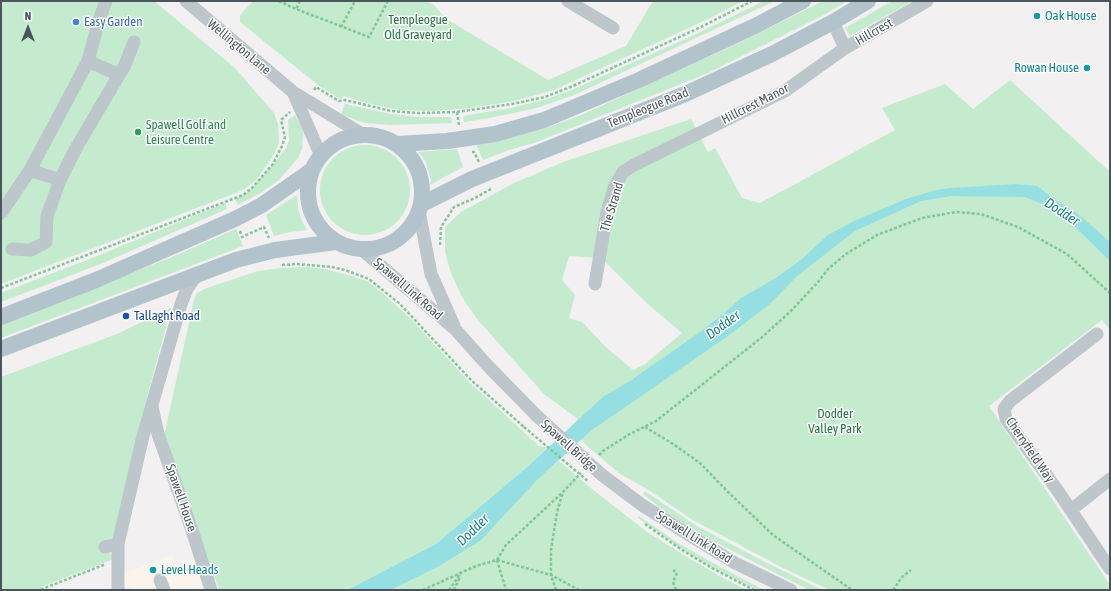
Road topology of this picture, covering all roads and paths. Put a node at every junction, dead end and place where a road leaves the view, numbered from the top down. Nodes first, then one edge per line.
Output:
1 (106, 1) edge
2 (186, 1) edge
3 (278, 1) edge
4 (300, 1) edge
5 (356, 1) edge
6 (388, 1) edge
7 (568, 1) edge
8 (752, 1) edge
9 (803, 1) edge
10 (868, 1) edge
11 (927, 1) edge
12 (296, 9) junction
13 (833, 22) junction
14 (341, 27) junction
15 (613, 28) dead end
16 (134, 42) dead end
17 (845, 48) junction
18 (88, 61) junction
19 (120, 75) junction
20 (293, 92) junction
21 (312, 93) dead end
22 (293, 110) dead end
23 (457, 112) junction
24 (458, 122) dead end
25 (703, 130) joint
26 (362, 134) junction
27 (397, 144) junction
28 (469, 153) dead end
29 (321, 156) junction
30 (479, 162) dead end
31 (30, 170) junction
32 (312, 170) junction
33 (60, 180) junction
34 (491, 189) dead end
35 (228, 200) junction
36 (230, 207) dead end
37 (421, 208) junction
38 (1, 213) edge
39 (239, 228) dead end
40 (268, 238) dead end
41 (336, 242) junction
42 (12, 249) dead end
43 (361, 249) junction
44 (439, 250) dead end
45 (278, 265) dead end
46 (198, 273) junction
47 (595, 284) dead end
48 (1, 288) edge
49 (158, 289) junction
50 (1110, 293) edge
51 (182, 304) junction
52 (1, 317) edge
53 (455, 329) junction
54 (1097, 334) dead end
55 (1, 349) edge
56 (152, 405) junction
57 (537, 416) joint
58 (644, 427) junction
59 (603, 451) dead end
60 (580, 473) dead end
61 (602, 475) joint
62 (1110, 479) edge
63 (592, 485) dead end
64 (563, 492) junction
65 (1071, 510) junction
66 (118, 544) junction
67 (105, 548) dead end
68 (497, 560) junction
69 (105, 564) dead end
70 (1110, 569) edge
71 (674, 570) dead end
72 (911, 570) dead end
73 (462, 573) junction
74 (551, 575) junction
75 (114, 589) edge
76 (43, 590) edge
77 (211, 590) edge
78 (423, 590) edge
79 (449, 590) edge
80 (454, 590) edge
81 (506, 590) edge
82 (556, 590) edge
83 (579, 590) edge
84 (676, 590) edge
85 (791, 590) edge
86 (852, 590) edge
87 (892, 590) edge

1 - 18 street
2 - 20 street, Wellington Lane
3 - 12 path
4 - 12 path
5 - 14 path
6 - 14 path
7 - 15 street
8 - 23 path
9 - 27 main road
10 - 13 main road, Templeogue Road
11 - 17 street, Hillcrest
12 - 14 path
13 - 17 street, Hillcrest
13 - 37 main road, Templeogue Road
16 - 19 street
17 - 25 street, Hillcrest Manor
18 - 19 street
18 - 31 street
19 - 33 street
20 - 26 street, Wellington Lane
20 - 29 street, Wellington Lane
21 - 23 path
22 - 35 path
23 - 24 path
25 - 47 street, The Strand
26 - 27 main road
26 - 29 main road
27 - 37 main road
28 - 30 path
29 - 32 main road
31 - 33 street
31 - 38 street
32 - 41 main road
32 - 52 main road
33 - 42 street
34 - 44 path
35 - 36 path
35 - 48 path
37 - 43 main road
37 - 53 street, Spawell Link Road
39 - 40 path
41 - 43 main road
41 - 46 main road
43 - 53 street, Spawell Link Road
45 - 63 path, bridge
46 - 49 main road
46 - 51 street, Spawell House
49 - 51 street
49 - 55 main road
50 - 58 path
51 - 56 street, Spawell House
53 - 57 street, Spawell Link Road
54 - 65 street, Cherryfield Way
56 - 66 street, Spawell House
56 - 77 street, Spawell House
57 - 61 street, Spawell Bridge, bridge
58 - 59 path
58 - 86 path
60 - 64 path
61 - 85 street, Spawell Link Road
62 - 65 street
64 - 68 path
64 - 74 path
65 - 70 street, Cherryfield Way
66 - 67 street
66 - 75 street, Spawell House
68 - 73 path
68 - 74 path
68 - 81 path
69 - 76 path
71 - 84 path
72 - 87 path
73 - 78 path
73 - 79 path
73 - 80 path
74 - 82 path
74 - 83 path

